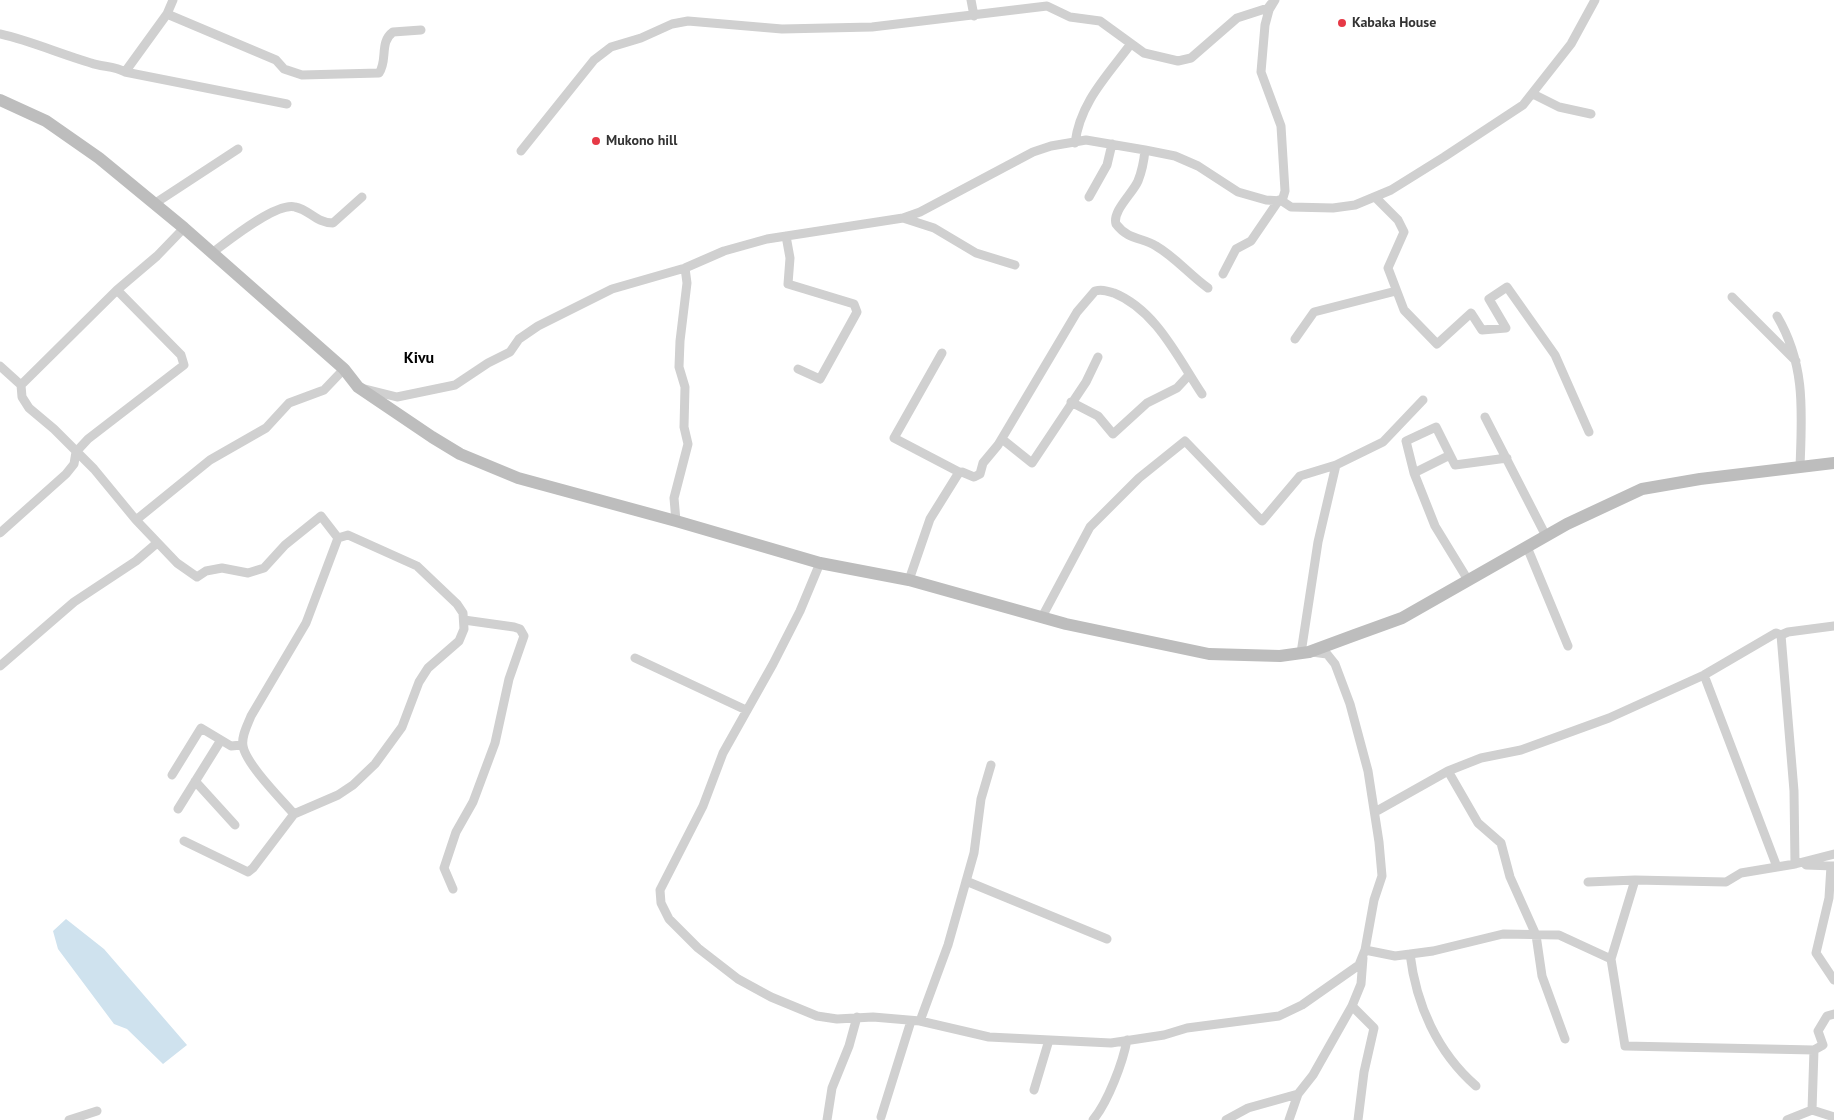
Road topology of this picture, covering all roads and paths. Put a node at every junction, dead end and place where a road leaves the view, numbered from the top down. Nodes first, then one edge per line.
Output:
1 (173, 0) edge
2 (971, 0) edge
3 (1595, 0) edge
4 (1274, 1) edge
5 (167, 14) junction
6 (974, 16) junction
7 (421, 30) dead end
8 (0, 34) edge
9 (1132, 45) junction
10 (125, 72) junction
11 (1533, 94) junction
12 (0, 100) edge
13 (287, 104) dead end
14 (1591, 114) dead end
15 (1074, 143) junction
16 (1112, 144) junction
17 (238, 150) dead end
18 (1145, 150) junction
19 (521, 151) dead end
20 (362, 197) dead end
21 (1089, 197) dead end
22 (1376, 198) junction
23 (1280, 200) junction
24 (154, 204) junction
25 (903, 218) junction
26 (184, 228) junction
27 (786, 236) junction
28 (212, 253) junction
29 (1015, 265) dead end
30 (685, 268) junction
31 (1223, 274) dead end
32 (1208, 288) dead end
33 (116, 290) junction
34 (1396, 291) junction
35 (1732, 297) dead end
36 (1776, 316) dead end
37 (1295, 339) dead end
38 (942, 353) dead end
39 (1098, 357) dead end
40 (1796, 362) junction
41 (0, 366) edge
42 (344, 369) junction
43 (798, 369) dead end
44 (1189, 375) junction
45 (21, 385) junction
46 (358, 387) junction
47 (1202, 394) dead end
48 (1423, 400) dead end
49 (1071, 402) junction
50 (1485, 417) dead end
51 (1589, 432) dead end
52 (1002, 439) junction
53 (76, 452) junction
54 (1450, 455) junction
55 (1507, 458) junction
56 (1834, 463) edge
57 (1336, 465) junction
58 (1800, 467) junction
59 (959, 472) junction
60 (1414, 473) junction
61 (136, 520) junction
62 (676, 521) junction
63 (0, 533) edge
64 (1546, 536) junction
65 (338, 538) junction
66 (157, 543) junction
67 (1527, 547) junction
68 (820, 563) junction
69 (909, 580) junction
70 (1468, 580) junction
71 (1042, 617) junction
72 (464, 620) junction
73 (1834, 626) edge
74 (1781, 635) junction
75 (1568, 646) dead end
76 (1305, 653) junction
77 (635, 658) dead end
78 (0, 666) edge
79 (1704, 675) junction
80 (746, 710) junction
81 (221, 740) junction
82 (242, 745) junction
83 (991, 764) dead end
84 (1448, 771) junction
85 (172, 775) dead end
86 (195, 780) junction
87 (178, 809) dead end
88 (1375, 812) junction
89 (294, 814) junction
90 (235, 825) dead end
91 (184, 841) dead end
92 (1834, 854) edge
93 (1795, 864) junction
94 (1833, 866) edge
95 (1778, 867) junction
96 (1635, 880) junction
97 (966, 881) junction
98 (1588, 882) dead end
99 (454, 889) dead end
100 (1536, 935) junction
101 (1107, 939) dead end
102 (1364, 954) junction
103 (1410, 954) junction
104 (1611, 959) junction
105 (1834, 980) edge
106 (1352, 1006) junction
107 (1834, 1014) edge
108 (857, 1017) junction
109 (915, 1021) junction
110 (1565, 1039) dead end
111 (1049, 1040) junction
112 (1127, 1040) junction
113 (1814, 1050) junction
114 (1476, 1086) dead end
115 (1034, 1090) dead end
116 (1298, 1094) junction
117 (1812, 1110) junction
118 (97, 1111) dead end
119 (881, 1117) dead end
120 (1834, 1117) edge
121 (69, 1120) edge
122 (827, 1120) edge
123 (1093, 1120) edge
124 (1226, 1120) edge
125 (1289, 1120) edge
126 (1358, 1120) edge
127 (1786, 1120) edge

1 - 5 street
2 - 6 street
3 - 11 street
4 - 9 street
4 - 23 street
5 - 7 street
5 - 10 street
6 - 9 street
6 - 19 street
8 - 10 street
9 - 15 street
10 - 13 street
11 - 14 street
11 - 22 street
12 - 24 street
15 - 16 street
15 - 25 street
16 - 18 street
16 - 21 street
17 - 24 street
18 - 23 street
18 - 32 street
20 - 28 street
22 - 23 street
22 - 34 street
23 - 31 street
24 - 26 street
25 - 27 street
25 - 29 street
26 - 28 street
26 - 33 street
27 - 30 street
27 - 43 street
28 - 42 street
30 - 46 street
30 - 62 street
33 - 45 street
33 - 53 street
34 - 37 street
34 - 51 street
35 - 40 street
36 - 40 street
38 - 59 street
39 - 49 street
40 - 58 street
41 - 45 street
42 - 46 street
42 - 61 street
44 - 47 street
44 - 49 street
44 - 52 street
45 - 53 street
46 - 62 street
48 - 57 street
49 - 52 street
50 - 55 street
52 - 59 street
53 - 61 street
53 - 63 street
54 - 55 street
54 - 60 street
54 - 60 street
55 - 64 street
56 - 58 street
57 - 71 street
57 - 76 street
58 - 64 street
59 - 69 street
60 - 70 street
61 - 66 street
62 - 68 street
64 - 67 street
65 - 66 street
65 - 72 street
65 - 82 street
66 - 78 street
67 - 70 street
67 - 75 street
68 - 69 street
68 - 80 street
69 - 71 street
70 - 76 street
71 - 76 street
72 - 89 street
72 - 99 street
73 - 74 street
74 - 79 street
74 - 93 street
76 - 88 street
77 - 80 street
79 - 84 street
79 - 95 street
80 - 108 street
81 - 82 street
81 - 85 street
81 - 86 street
82 - 89 street
83 - 97 street
84 - 88 street
84 - 100 street
86 - 87 street
86 - 90 street
88 - 102 street
89 - 91 street
92 - 93 street
93 - 94 street
93 - 95 street
94 - 105 street
95 - 96 street
96 - 98 street
96 - 104 street
97 - 101 street
97 - 109 street
100 - 103 street
100 - 104 street
100 - 110 street
102 - 103 street
102 - 106 street
102 - 112 street
103 - 114 street
104 - 113 street
106 - 116 street
106 - 126 street
107 - 113 street
108 - 109 street
108 - 122 street
109 - 111 street
109 - 119 street
111 - 112 street
111 - 115 street
112 - 123 street
113 - 117 street
116 - 124 street
116 - 125 street
117 - 120 street
117 - 127 street
118 - 121 street

